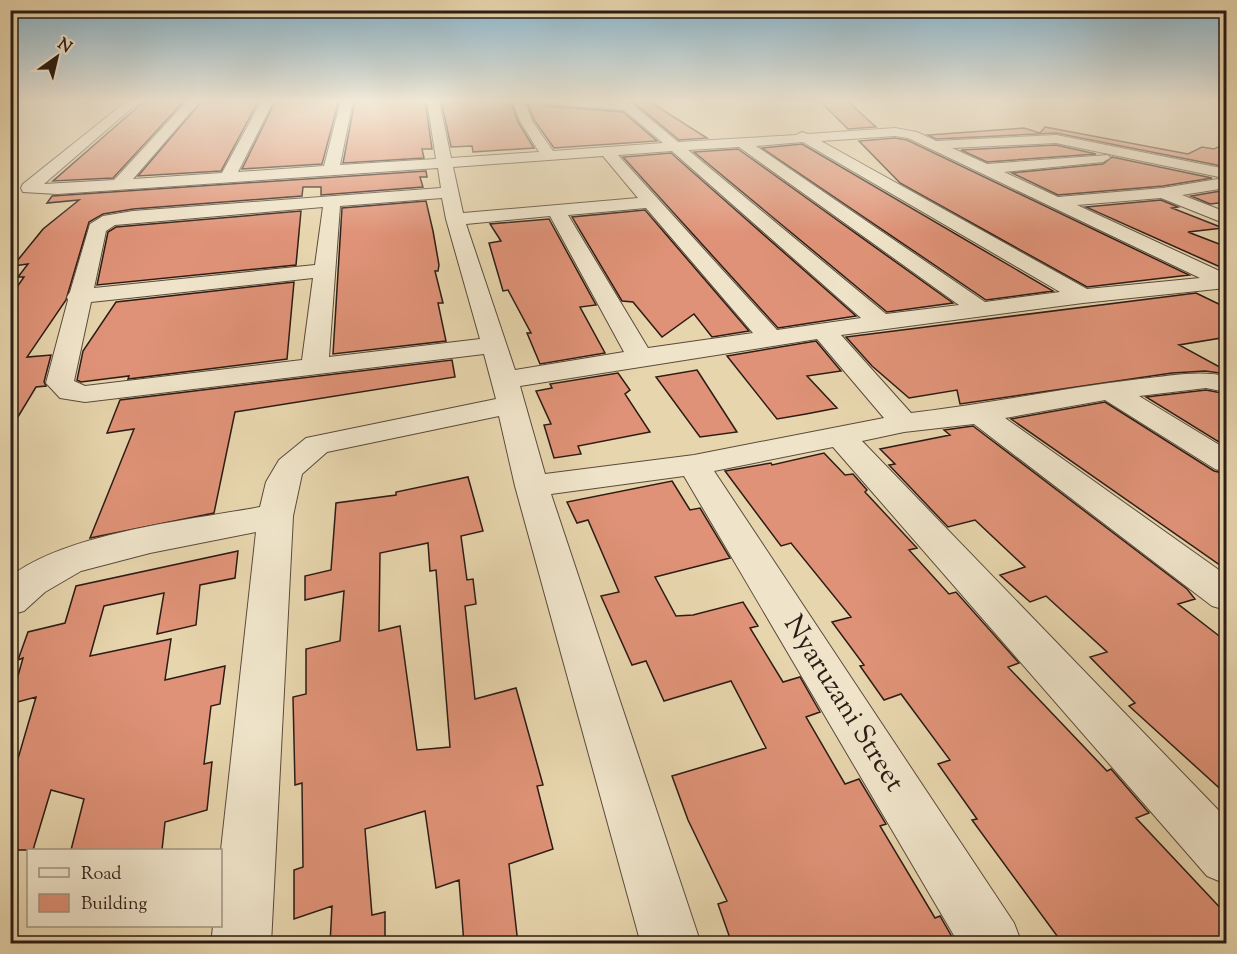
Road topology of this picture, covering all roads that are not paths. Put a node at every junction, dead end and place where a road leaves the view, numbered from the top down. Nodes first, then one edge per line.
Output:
1 (81, 145) edge
2 (155, 145) edge
3 (245, 145) edge
4 (337, 145) edge
5 (443, 145) edge
6 (542, 145) edge
7 (674, 145) junction
8 (682, 145) edge
9 (745, 145) edge
10 (817, 145) edge
11 (934, 145) joint
12 (942, 145) edge
13 (1079, 145) edge
14 (606, 151) junction
15 (548, 154) junction
16 (1134, 155) junction
17 (986, 169) junction
18 (331, 170) junction
19 (623, 170) junction
20 (600, 172) dead end
21 (1227, 174) edge
22 (228, 176) junction
23 (1227, 183) edge
24 (119, 185) junction
25 (452, 189) junction
26 (1162, 193) junction
27 (332, 202) junction
28 (651, 202) junction
29 (1056, 202) junction
30 (556, 210) junction
31 (1227, 218) edge
32 (325, 270) junction
33 (1226, 282) edge
34 (1083, 296) junction
35 (78, 297) junction
36 (983, 311) junction
37 (881, 322) junction
38 (824, 332) junction
39 (771, 338) junction
40 (494, 345) junction
41 (640, 357) junction
42 (315, 366) junction
43 (1227, 384) edge
44 (1110, 392) junction
45 (508, 393) junction
46 (980, 414) junction
47 (904, 423) junction
48 (839, 435) junction
49 (1227, 462) edge
50 (694, 465) junction
51 (532, 486) junction
52 (275, 516) junction
53 (1227, 595) edge
54 (10, 600) edge
55 (1227, 857) edge
56 (241, 944) edge
57 (671, 944) edge
58 (993, 944) edge

1 - 24 street
2 - 24 street
3 - 22 street
4 - 18 street
5 - 25 street
6 - 15 street
7 - 8 street
7 - 14 street
7 - 37 street
9 - 36 street
10 - 34 street
11 - 12 street
11 - 17 street
13 - 16 street
14 - 15 street
14 - 19 street
15 - 25 street
16 - 17 street
16 - 21 street
17 - 29 street
18 - 22 street
18 - 25 street
19 - 20 street
19 - 28 street
22 - 24 street
23 - 26 street
25 - 27 street
25 - 30 street
25 - 40 street
26 - 29 street
26 - 31 street
27 - 32 street
27 - 35 street
28 - 30 street
28 - 39 street
29 - 33 street
30 - 41 street
32 - 35 street
32 - 42 street
33 - 34 street
34 - 36 street
35 - 42 street
36 - 37 street
37 - 38 street
38 - 39 street
38 - 47 street
39 - 41 street
40 - 42 street
40 - 45 street
41 - 45 street
43 - 44 street
44 - 46 street
44 - 49 street
45 - 51 street
45 - 52 street
46 - 47 street
46 - 53 street
47 - 48 street
48 - 50 street
48 - 55 street
50 - 51 street
50 - 58 street, Nyaruzani Street
51 - 57 street
52 - 54 street
52 - 56 street

